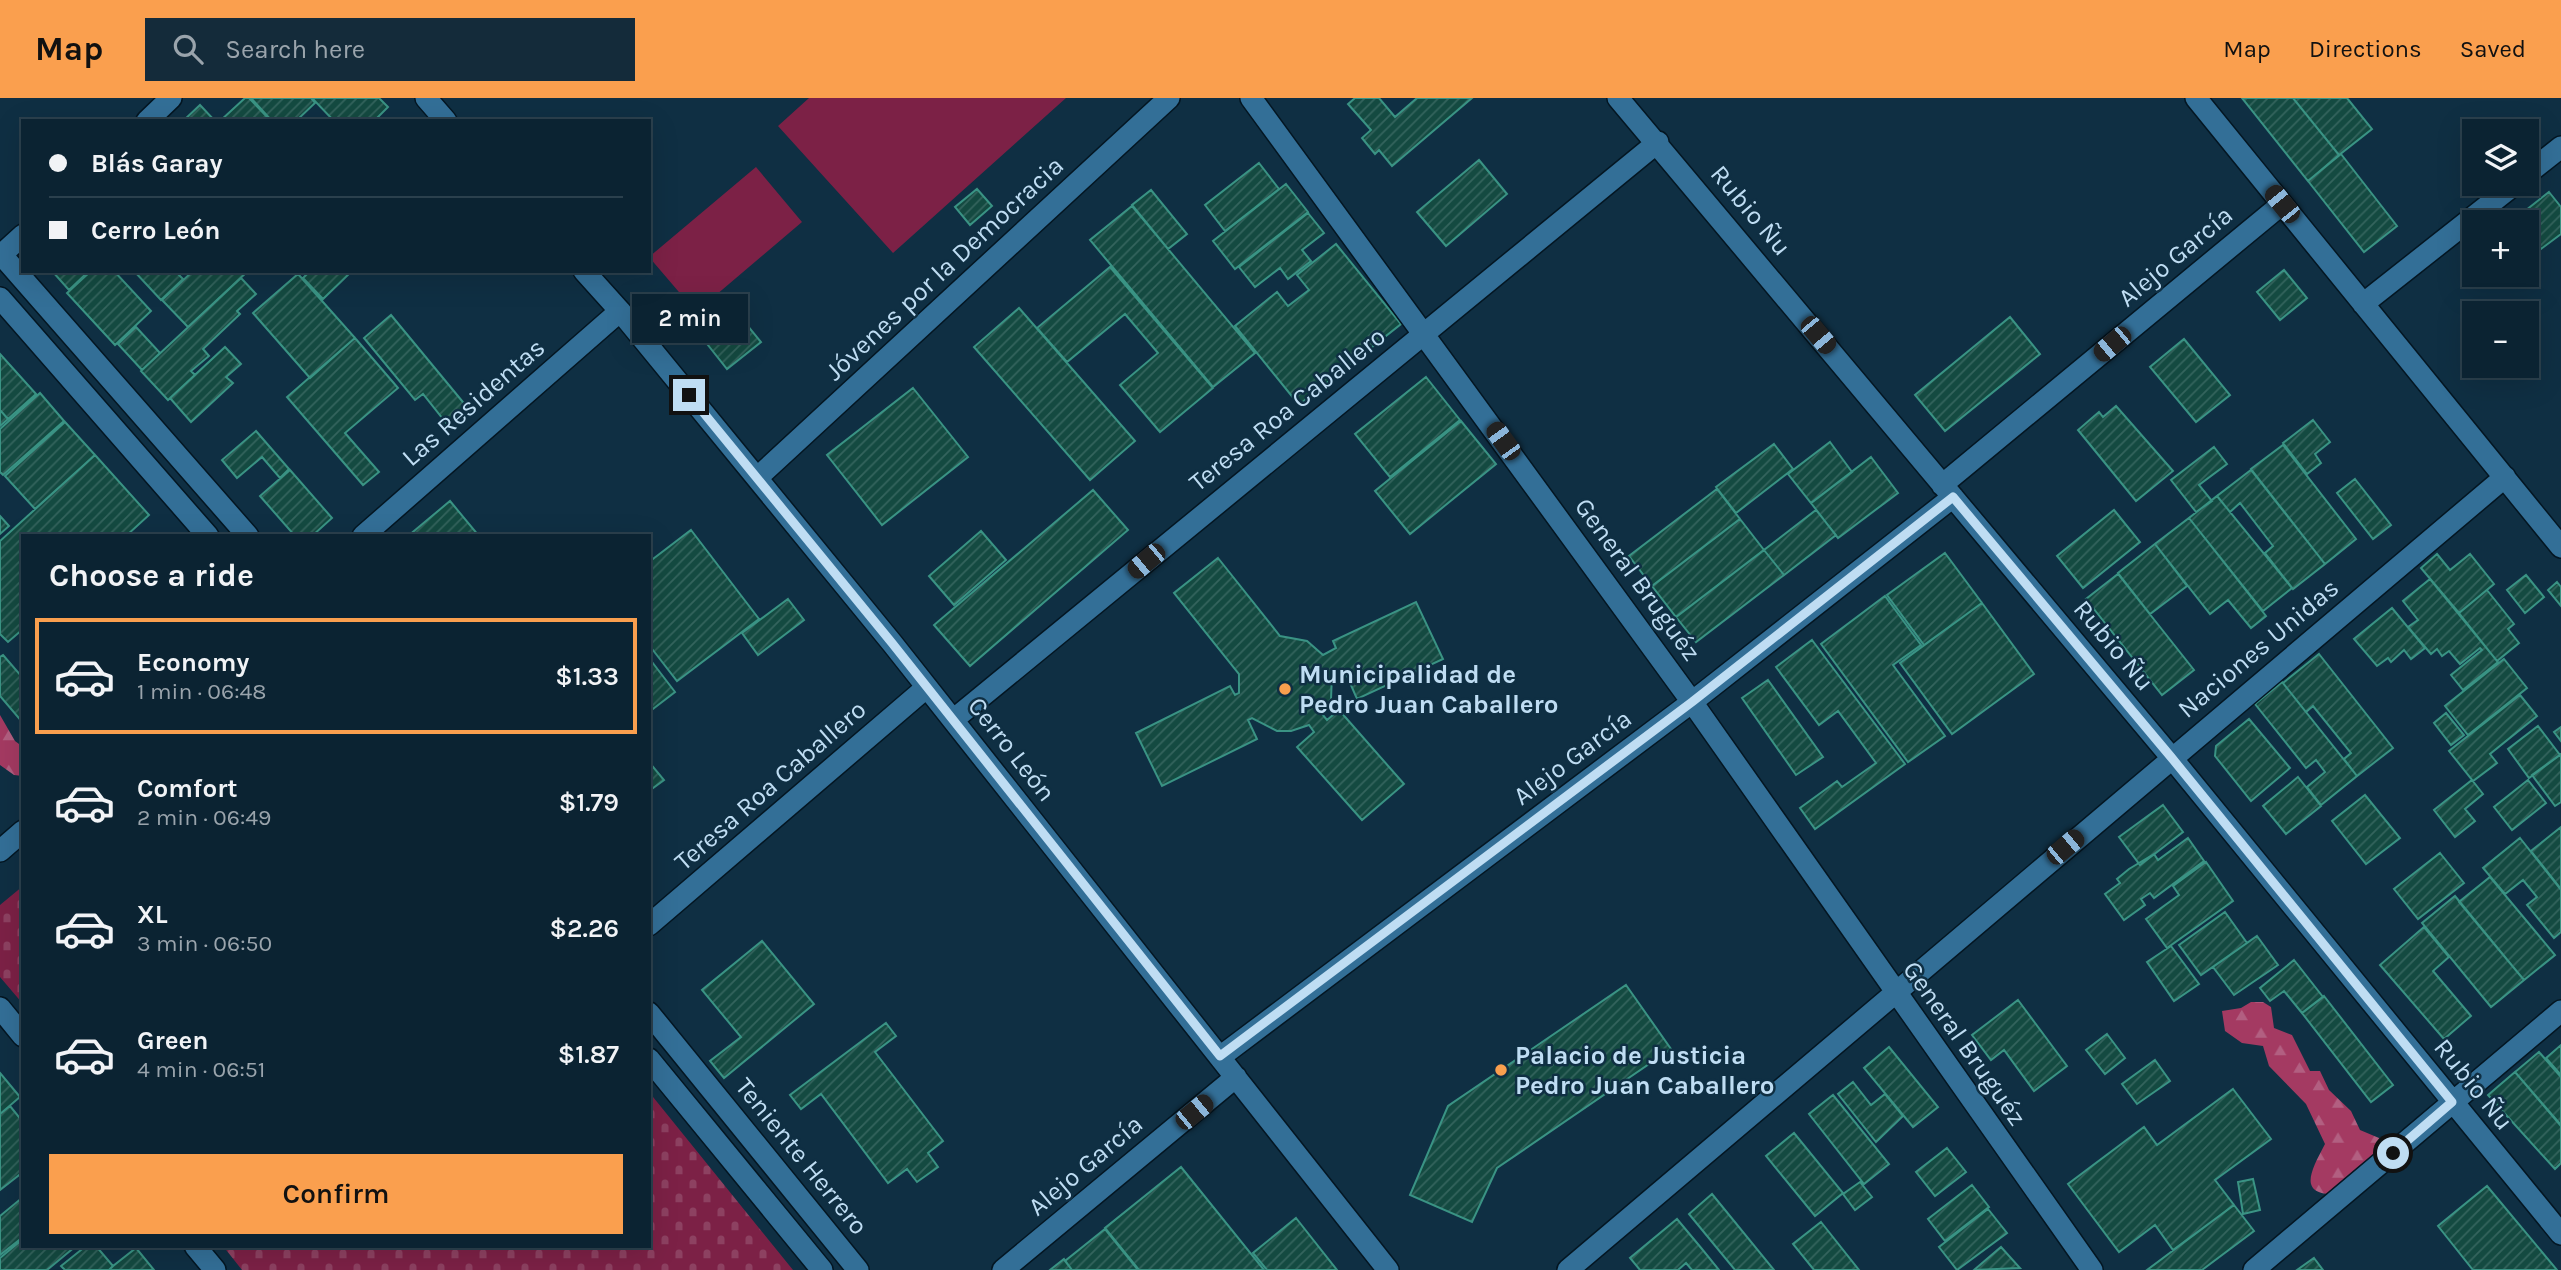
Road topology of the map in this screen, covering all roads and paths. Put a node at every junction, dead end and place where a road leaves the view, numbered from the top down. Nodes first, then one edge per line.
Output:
1 (171, 98) edge
2 (426, 98) edge
3 (1169, 98) edge
4 (1251, 98) edge
5 (1618, 98) edge
6 (2196, 98) edge
7 (148, 119) edge
8 (444, 119) edge
9 (1658, 142) junction
10 (2561, 147) edge
11 (2539, 164) edge
12 (2500, 196) edge
13 (2282, 204) junction
14 (21, 237) edge
15 (1, 254) edge
16 (586, 273) edge
17 (0, 298) edge
18 (2363, 304) junction
19 (620, 311) junction
20 (1424, 332) junction
21 (148, 421) junction
22 (128, 444) junction
23 (2505, 477) junction
24 (757, 478) junction
25 (1947, 491) junction
26 (206, 534) edge
27 (246, 534) edge
28 (365, 534) edge
29 (2561, 546) edge
30 (927, 688) junction
31 (1692, 702) junction
32 (953, 720) junction
33 (2171, 757) junction
34 (21, 833) edge
35 (0, 851) edge
36 (651, 923) edge
37 (1894, 992) junction
38 (0, 1008) edge
39 (2561, 1010) edge
40 (651, 1015) edge
41 (21, 1034) edge
42 (1220, 1056) junction
43 (651, 1061) edge
44 (1236, 1077) junction
45 (702, 1078) junction
46 (680, 1097) junction
47 (2452, 1102) junction
48 (2561, 1234) edge
49 (197, 1248) edge
50 (215, 1270) edge
51 (822, 1270) edge
52 (858, 1270) edge
53 (1003, 1270) edge
54 (1388, 1270) edge
55 (1568, 1270) edge
56 (2092, 1270) edge
57 (2254, 1270) edge

1 - 7 street
2 - 8 street
3 - 24 street, Jóvenes por la Democracia
4 - 20 street, General Bruguéz
5 - 9 street, Rubio Ñu
6 - 13 street
9 - 20 street, Teresa Roa Caballero
9 - 25 street, Rubio Ñu
10 - 11 street
12 - 18 street
13 - 18 street
13 - 25 street, Alejo García
14 - 15 street
15 - 21 street
16 - 19 street, Cerro León
17 - 22 street
18 - 23 street
19 - 24 street, Cerro León
19 - 28 street, Las Residentas
20 - 31 street, General Bruguéz
20 - 32 street, Teresa Roa Caballero
21 - 22 street
21 - 27 street
22 - 26 street
23 - 29 street
23 - 33 street, Naciones Unidas
24 - 30 street, Cerro León
25 - 31 street, Alejo García
25 - 33 street, Rubio Ñu
30 - 32 street, Cerro León
30 - 36 street, Teresa Roa Caballero
31 - 37 street, General Bruguéz
31 - 42 street, Alejo García
32 - 42 street, Cerro León
33 - 37 street, Naciones Unidas
33 - 47 street, Rubio Ñu
34 - 35 street
37 - 55 street, Naciones Unidas
37 - 56 street, General Bruguéz
38 - 41 street
39 - 47 street
40 - 45 street, Teniente Herrero
42 - 44 street, Cerro León
43 - 46 street
44 - 53 street, Alejo García
44 - 54 street, Cerro León
45 - 46 street, Teniente Herrero
45 - 52 street, Teniente Herrero
46 - 51 street
47 - 48 street, Rubio Ñu
47 - 57 street
49 - 50 street

